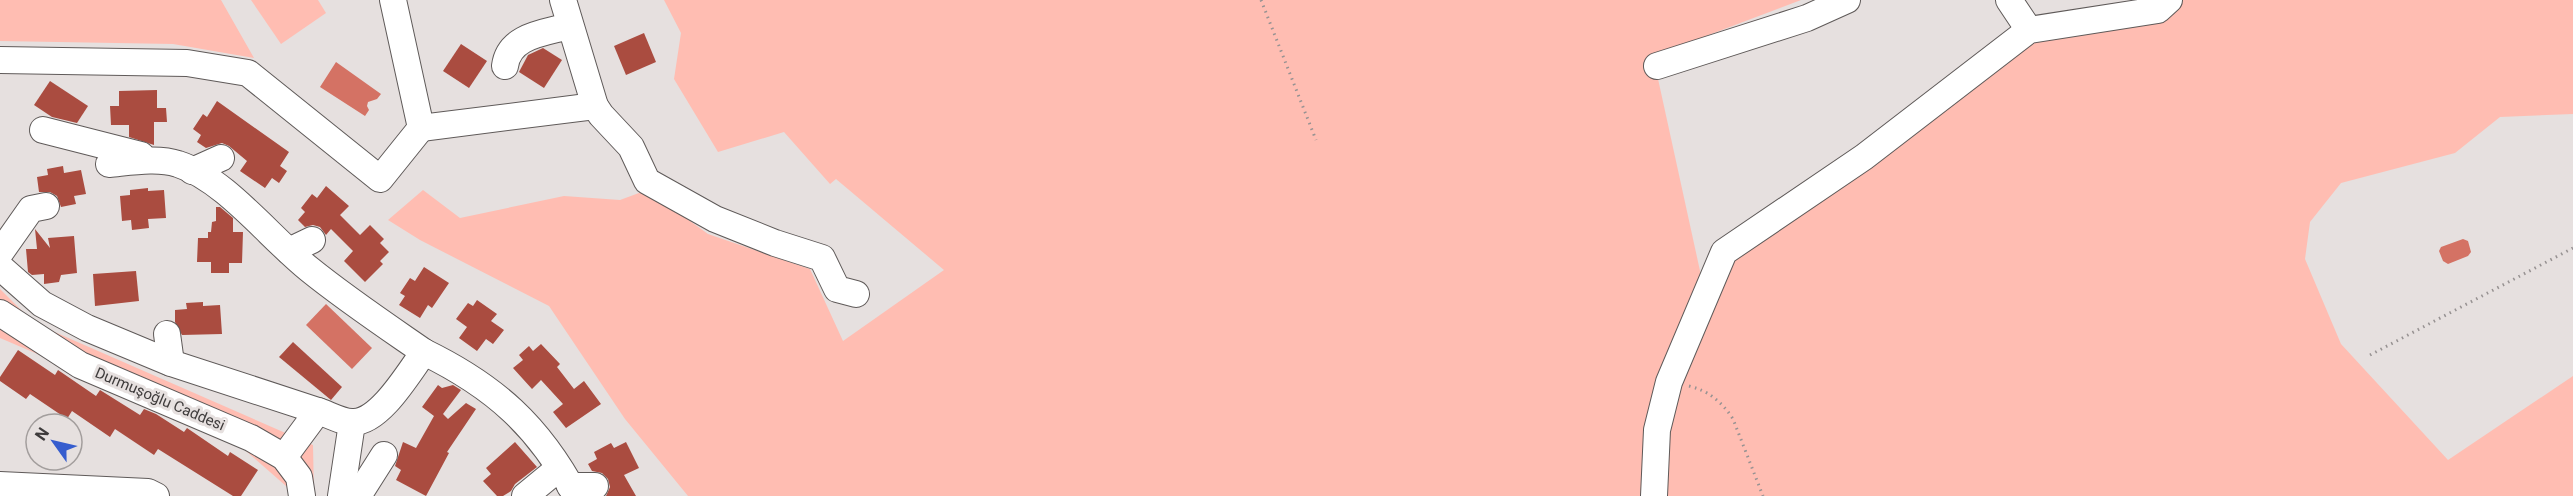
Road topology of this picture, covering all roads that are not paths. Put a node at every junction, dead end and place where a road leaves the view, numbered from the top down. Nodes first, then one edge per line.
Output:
1 (393, 0) edge
2 (563, 0) edge
3 (1847, 0) edge
4 (2009, 0) edge
5 (2169, 0) edge
6 (569, 26) junction
7 (2029, 30) junction
8 (0, 60) edge
9 (506, 66) dead end
10 (1657, 66) dead end
11 (595, 106) junction
12 (421, 128) junction
13 (44, 130) dead end
14 (221, 158) dead end
15 (109, 164) dead end
16 (184, 167) junction
17 (46, 206) dead end
18 (312, 240) dead end
19 (289, 251) junction
20 (8, 266) edge
21 (856, 294) dead end
22 (0, 313) edge
23 (167, 334) dead end
24 (171, 363) junction
25 (440, 363) junction
26 (318, 411) junction
27 (352, 423) junction
28 (384, 455) dead end
29 (284, 457) junction
30 (575, 484) edge
31 (0, 485) edge
32 (156, 496) edge
33 (302, 496) edge
34 (340, 496) edge
35 (358, 496) edge
36 (525, 496) edge
37 (1654, 496) edge

1 - 12 street
2 - 6 street
3 - 10 street
4 - 7 street
5 - 7 street
6 - 9 street
6 - 11 street
7 - 37 street
8 - 12 street
11 - 12 street
11 - 21 street
13 - 16 street
14 - 16 street
15 - 16 street
16 - 19 street
17 - 20 street
18 - 19 street
19 - 25 street
20 - 24 street
22 - 29 street, Durmuşoğlu Caddesi
23 - 24 street
24 - 26 street
25 - 27 street
25 - 30 street
26 - 27 street
26 - 29 street
27 - 34 street
28 - 35 street
29 - 33 street, Durmuşoğlu Caddesi
30 - 36 street
31 - 32 street

